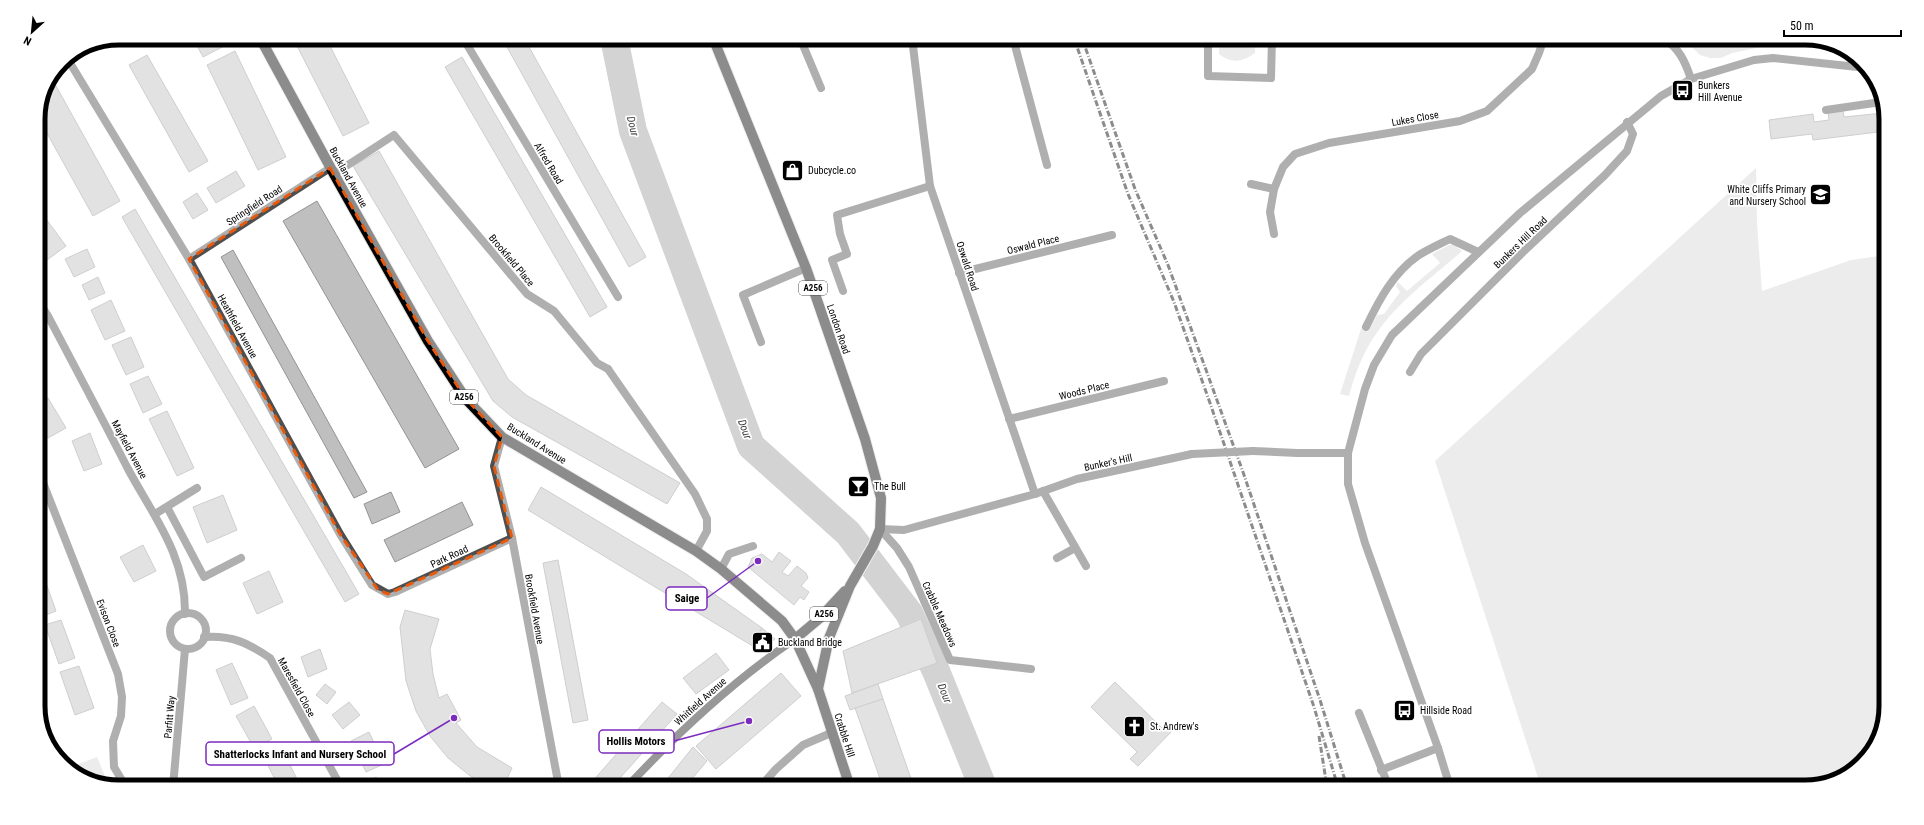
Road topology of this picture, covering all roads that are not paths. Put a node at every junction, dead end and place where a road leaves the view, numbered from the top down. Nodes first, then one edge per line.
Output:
1 (264, 45) edge
2 (467, 45) edge
3 (716, 45) edge
4 (803, 45) edge
5 (913, 45) edge
6 (1015, 45) edge
7 (1208, 45) edge
8 (1272, 45) edge
9 (1542, 45) edge
10 (1674, 45) edge
11 (70, 63) edge
12 (1857, 67) edge
13 (1691, 78) junction
14 (821, 88) dead end
15 (1878, 103) edge
16 (1826, 110) dead end
17 (1627, 122) junction
18 (1047, 165) dead end
19 (332, 171) junction
20 (1251, 184) dead end
21 (930, 186) junction
22 (1274, 190) junction
23 (1274, 234) dead end
24 (1112, 235) dead end
25 (1478, 252) junction
26 (189, 259) junction
27 (806, 268) junction
28 (959, 273) junction
29 (843, 291) dead end
30 (618, 297) dead end
31 (45, 312) edge
32 (1366, 327) dead end
33 (761, 342) dead end
34 (1410, 372) dead end
35 (1164, 381) dead end
36 (1009, 418) junction
37 (502, 437) junction
38 (1348, 453) junction
39 (45, 488) edge
40 (197, 488) dead end
41 (1039, 492) junction
42 (166, 507) junction
43 (155, 514) junction
44 (880, 529) junction
45 (512, 538) junction
46 (753, 546) dead end
47 (1075, 548) junction
48 (696, 551) junction
49 (242, 558) dead end
50 (1057, 558) dead end
51 (1086, 566) dead end
52 (721, 569) junction
53 (850, 586) junction
54 (395, 592) joint
55 (185, 614) junction
56 (204, 637) junction
57 (794, 638) junction
58 (186, 649) junction
59 (1031, 669) dead end
60 (818, 689) junction
61 (1358, 713) dead end
62 (831, 733) junction
63 (1438, 748) junction
64 (1382, 770) junction
65 (122, 780) edge
66 (174, 780) edge
67 (337, 780) edge
68 (558, 780) edge
69 (634, 780) edge
70 (766, 780) edge
71 (848, 780) edge
72 (1386, 780) edge
73 (1448, 780) edge

1 - 19 main road, Buckland Avenue / A256
2 - 30 street, Alfred Road
3 - 27 main road, London Road / A256
4 - 14 street
5 - 21 street, Oswald Road
6 - 18 street
7 - 8 street
9 - 22 street, Lukes Close
10 - 13 street
11 - 26 street, Heathfield Avenue
12 - 13 street, Bunkers Hill Road
13 - 17 street, Bunkers Hill Road
15 - 16 street
17 - 25 street, Bunkers Hill Road
17 - 34 street, Bunkers Hill Road
19 - 26 street, Springfield Road
19 - 37 main road, Buckland Avenue / A256
19 - 48 street, Brookfield Place
20 - 22 street
21 - 28 street, Oswald Road
21 - 29 street
22 - 23 street, Lukes Close
24 - 28 street, Oswald Place
25 - 32 street
25 - 38 street, Bunkers Hill Road
26 - 54 street, Heathfield Avenue
27 - 33 street
27 - 44 main road, London Road / A256
28 - 36 street, Oswald Road
31 - 43 street, Mayfield Avenue
35 - 36 street, Woods Place
36 - 41 street, Oswald Road
37 - 45 street, Brookfield Avenue
37 - 48 main road, Buckland Avenue / A256
38 - 41 street, Bunker's Hill, bridge
38 - 63 street
39 - 65 street, Evison Close
40 - 42 street
41 - 44 street, Bunker's Hill
41 - 47 street, Oswald Road
42 - 43 street
42 - 49 street
43 - 55 street, Mayfield Avenue
44 - 53 main road, London Road / A256
44 - 59 street, Crabble Meadows
45 - 54 street, Park Road
45 - 68 street, Brookfield Avenue
46 - 52 street
47 - 50 street
47 - 51 street, Oswald Road
48 - 52 main road, Buckland Avenue / A256
52 - 57 main road, Buckland Avenue / A256
53 - 57 main road, London Road / A256
53 - 60 main road, London Road / A256
55 - 56 street
55 - 58 street
56 - 58 street
56 - 67 street, Maresfield Close
57 - 60 main road, Buckland Avenue / A256
57 - 69 street, Whitfield Avenue
58 - 66 street, Parfitt Way
60 - 62 main road, Crabble Hill / A256
61 - 64 street
62 - 70 street
62 - 71 main road, Crabble Hill / A256
63 - 64 street
63 - 73 street
64 - 72 street

